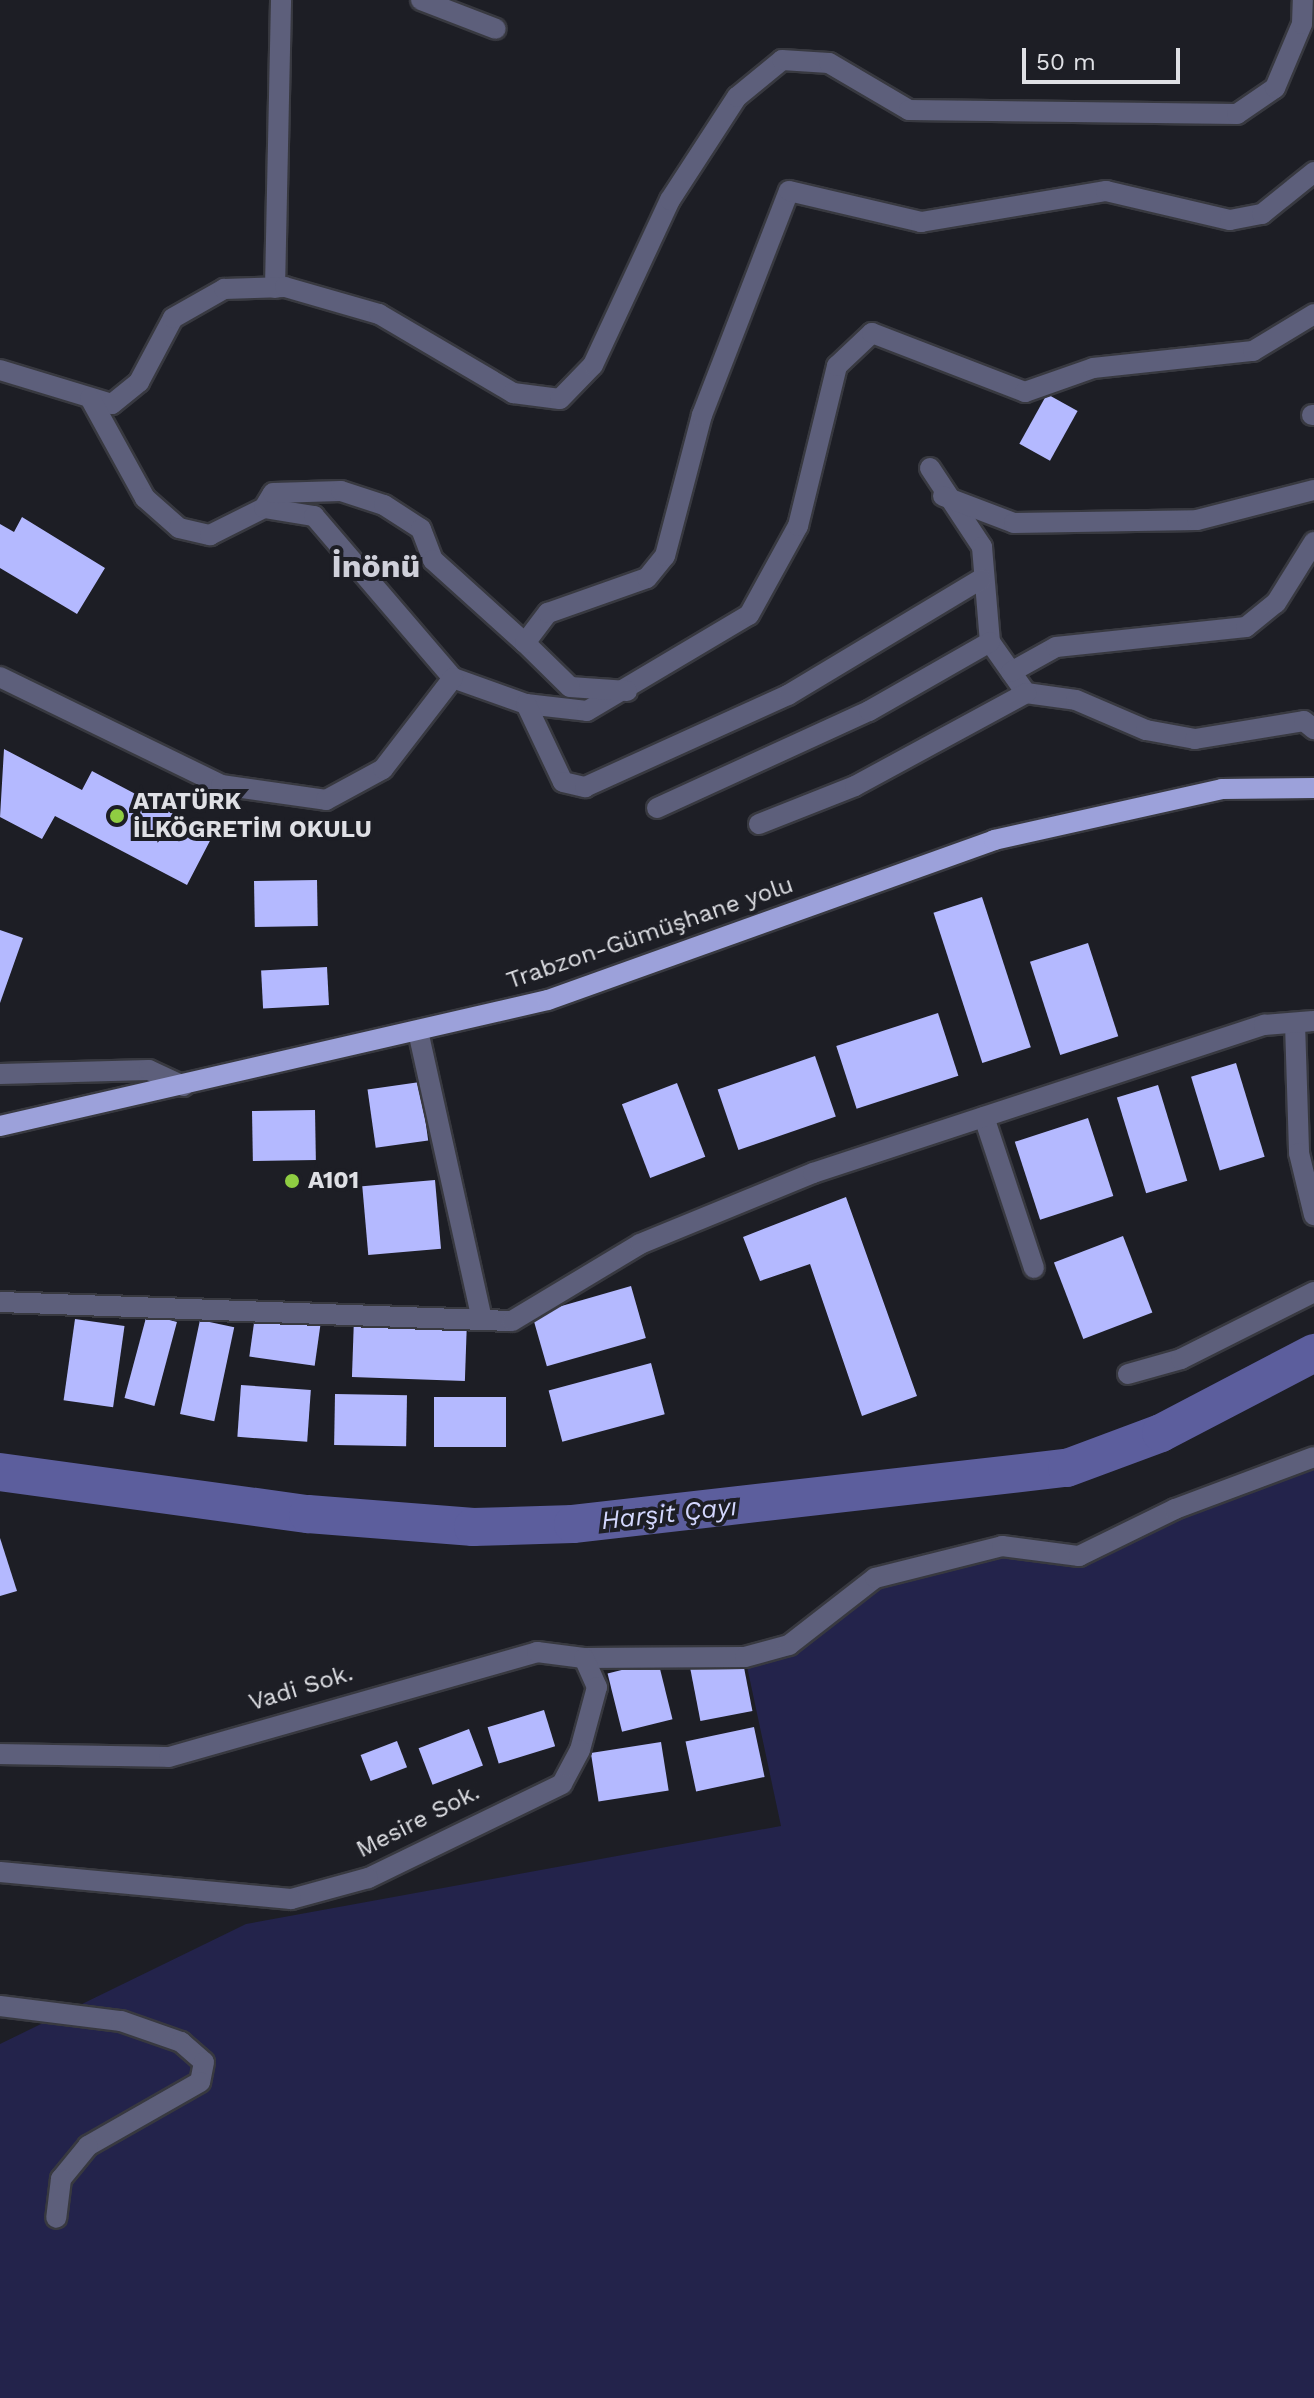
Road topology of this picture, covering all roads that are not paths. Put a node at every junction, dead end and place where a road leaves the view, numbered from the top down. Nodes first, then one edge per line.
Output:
1 (281, 0) edge
2 (421, 0) edge
3 (1303, 0) edge
4 (496, 29) dead end
5 (1314, 172) edge
6 (275, 288) junction
7 (1314, 314) edge
8 (0, 370) edge
9 (90, 398) junction
10 (930, 468) dead end
11 (1314, 490) edge
12 (943, 496) junction
13 (264, 508) junction
14 (1314, 542) edge
15 (981, 579) junction
16 (990, 642) junction
17 (525, 643) junction
18 (1011, 672) junction
19 (0, 677) edge
20 (453, 678) junction
21 (627, 691) junction
22 (1026, 693) junction
23 (526, 704) junction
24 (1314, 729) edge
25 (1314, 788) edge
26 (657, 808) dead end
27 (759, 824) dead end
28 (1304, 1022) edge
29 (418, 1031) junction
30 (0, 1074) edge
31 (184, 1086) junction
32 (984, 1117) junction
33 (0, 1126) edge
34 (1314, 1215) edge
35 (1034, 1268) dead end
36 (1314, 1292) edge
37 (0, 1302) edge
38 (482, 1319) junction
39 (1128, 1374) dead end
40 (1314, 1457) edge
41 (584, 1658) junction
42 (0, 1754) edge
43 (0, 1872) edge
44 (0, 2006) edge
45 (56, 2218) dead end

1 - 6 street
2 - 4 street
3 - 6 street
5 - 17 street
6 - 9 street
7 - 21 street
8 - 9 street
9 - 13 street
10 - 12 street
11 - 12 street
12 - 15 street
13 - 17 street
13 - 20 street
14 - 18 street
15 - 16 street
15 - 23 street
16 - 18 street
16 - 26 street
17 - 21 street
18 - 22 street
19 - 20 street
20 - 23 street
21 - 23 street
22 - 24 street
22 - 27 street
25 - 29 main road, Trabzon-Gümüşhane yolu
28 - 32 street
28 - 34 street
29 - 31 main road, Trabzon-Gümüşhane yolu
29 - 38 street
30 - 31 street
31 - 33 main road, Trabzon-Gümüşhane yolu
32 - 35 street
32 - 38 street
36 - 39 street
37 - 38 street
40 - 41 street, Vadi Sok.
41 - 42 street, Vadi Sok.
41 - 43 street, Mesire Sok.
44 - 45 street

